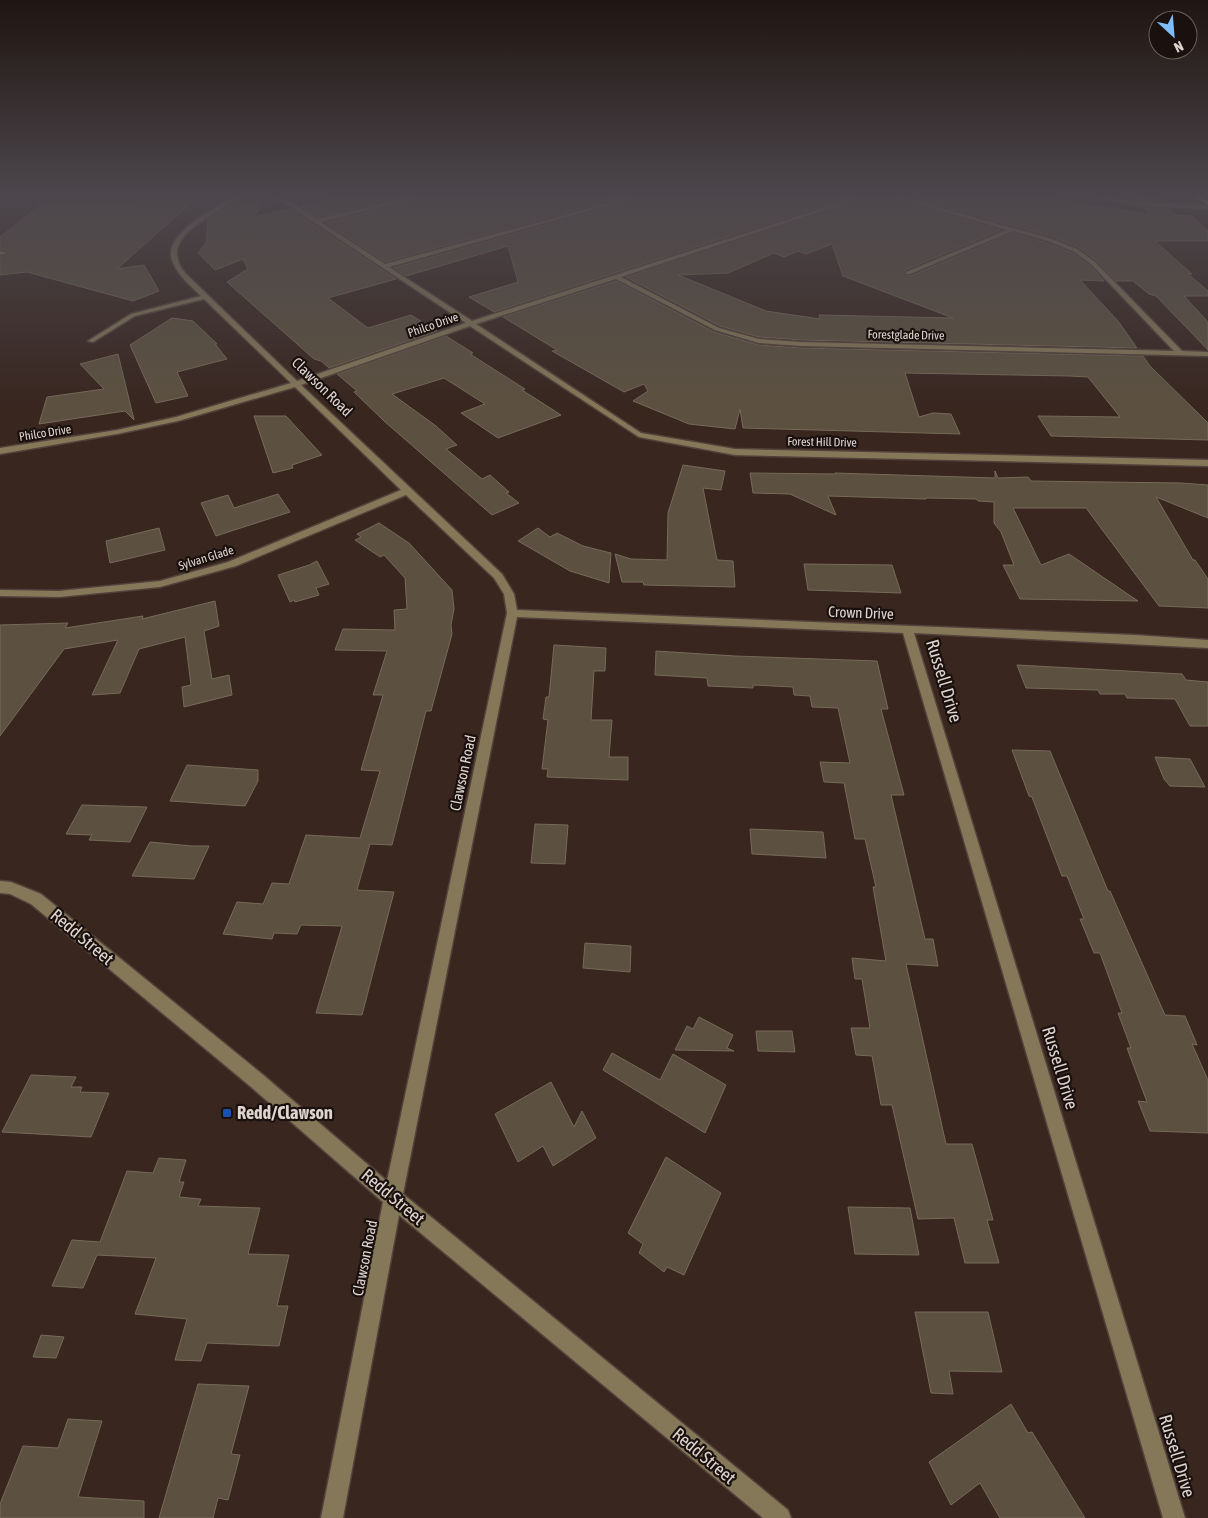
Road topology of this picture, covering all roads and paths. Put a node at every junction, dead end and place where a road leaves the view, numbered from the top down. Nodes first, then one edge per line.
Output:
1 (178, 267) edge
2 (385, 267) edge
3 (652, 267) edge
4 (921, 267) edge
5 (1097, 267) edge
6 (908, 272) dead end
7 (618, 278) junction
8 (205, 297) junction
9 (470, 324) junction
10 (90, 341) dead end
11 (1180, 353) junction
12 (1208, 354) edge
13 (296, 384) junction
14 (0, 451) edge
15 (1208, 463) edge
16 (407, 491) junction
17 (0, 593) edge
18 (512, 613) junction
19 (908, 630) junction
20 (1208, 644) edge
21 (0, 887) edge
22 (393, 1198) junction
23 (332, 1518) edge
24 (780, 1518) edge
25 (1174, 1518) edge

1 - 8 street, Clawson Road
2 - 9 street, Forest Hill Drive
3 - 7 street, Philco Drive
4 - 6 street
5 - 11 street
7 - 9 street, Philco Drive
7 - 11 street, Forestglade Drive
8 - 10 street
8 - 13 street, Clawson Road
9 - 13 street, Philco Drive
9 - 15 street, Forest Hill Drive
11 - 12 street, Forestglade Drive
13 - 14 street, Philco Drive
13 - 16 street, Clawson Road
16 - 17 street, Sylvan Glade
16 - 18 street, Clawson Road
18 - 19 street, Crown Drive
18 - 22 street, Clawson Road
19 - 20 street, Crown Drive
19 - 25 street, Russell Drive
21 - 22 street, Redd Street
22 - 23 street, Clawson Road
22 - 24 street, Redd Street

